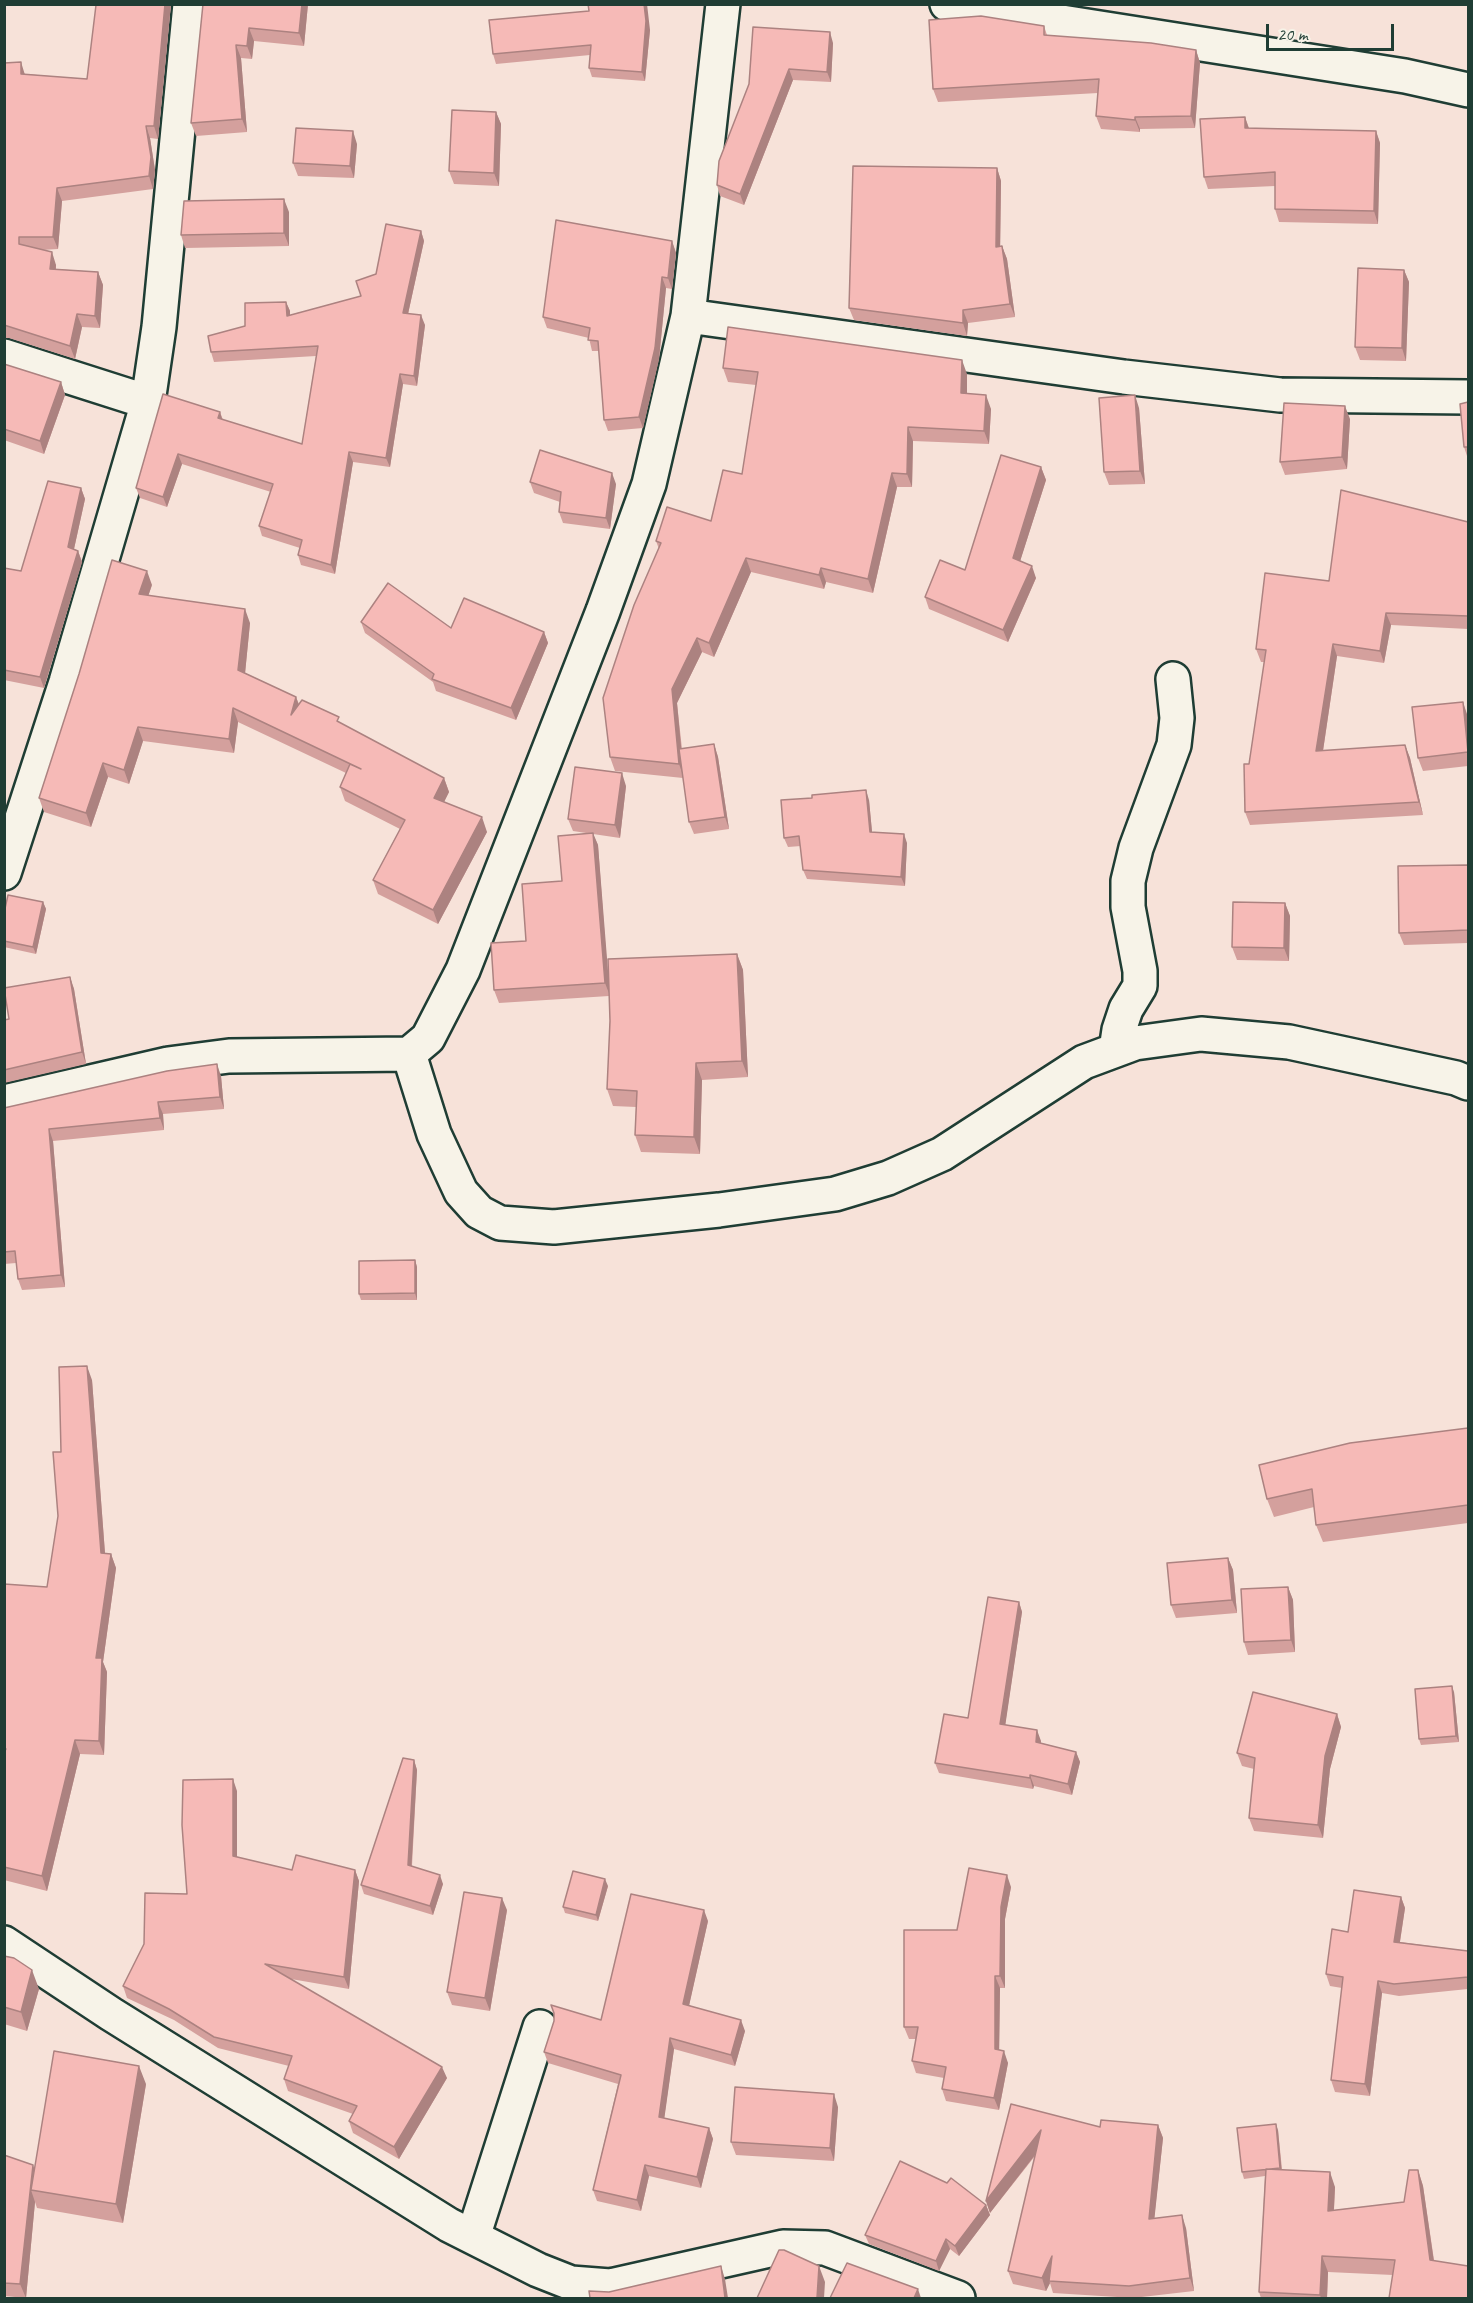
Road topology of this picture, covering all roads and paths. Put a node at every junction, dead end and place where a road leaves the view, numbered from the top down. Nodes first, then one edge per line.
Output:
1 (190, 4) edge
2 (723, 4) edge
3 (947, 4) edge
4 (1468, 90) edge
5 (688, 316) junction
6 (4, 356) edge
7 (1468, 397) edge
8 (148, 402) junction
9 (1173, 679) dead end
10 (4, 873) edge
11 (1116, 1050) junction
12 (409, 1054) junction
13 (1468, 1083) edge
14 (4, 1102) edge
15 (4, 1943) edge
16 (540, 2027) dead end
17 (473, 2237) junction
18 (958, 2298) edge

1 - 8 street
2 - 5 street
3 - 4 street
5 - 7 street
5 - 12 street
6 - 8 street
8 - 10 street
9 - 11 street
11 - 12 street
11 - 13 street
12 - 14 street
15 - 17 street
16 - 17 street
17 - 18 street

